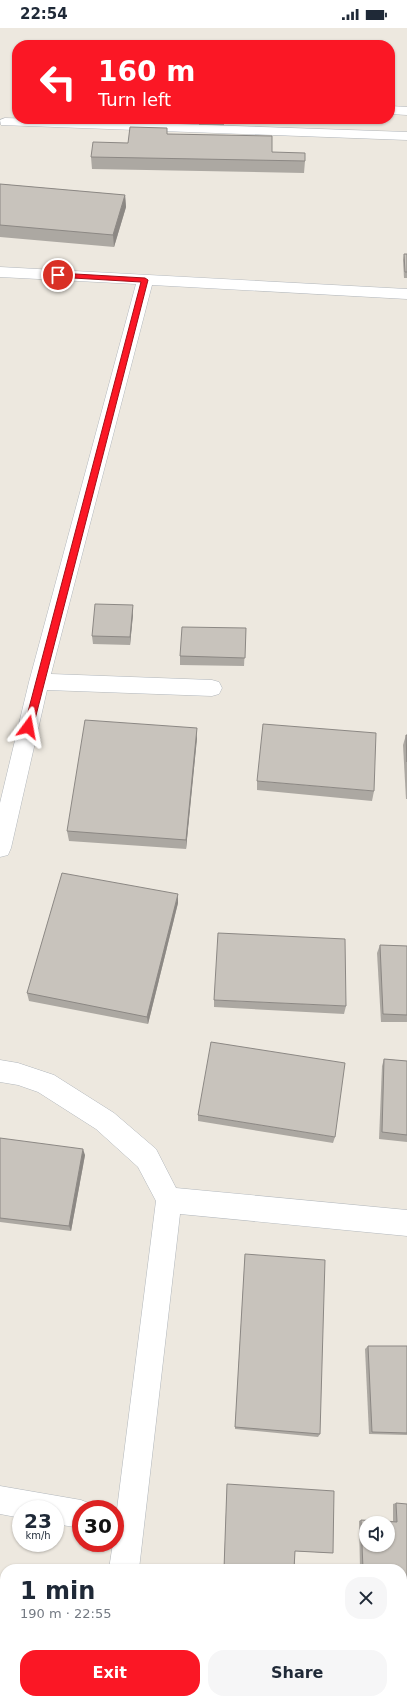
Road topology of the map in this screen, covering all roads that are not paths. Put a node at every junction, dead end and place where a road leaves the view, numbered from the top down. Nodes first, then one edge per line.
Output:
1 (395, 110) edge
2 (407, 111) edge
3 (5, 122) dead end
4 (12, 122) edge
5 (62, 124) edge
6 (407, 136) edge
7 (0, 272) edge
8 (145, 280) junction
9 (407, 294) edge
10 (39, 682) junction
11 (212, 688) dead end
12 (0, 848) edge
13 (0, 1071) edge
14 (170, 1200) junction
15 (407, 1223) edge
16 (0, 1500) edge
17 (12, 1502) edge
18 (124, 1508) edge
19 (123, 1552) edge
20 (124, 1564) edge

1 - 2 street
3 - 4 lane
5 - 6 lane
7 - 8 street
8 - 9 street
8 - 10 street
10 - 11 street
10 - 12 street
13 - 14 street
14 - 15 street
14 - 18 street
16 - 17 street
19 - 20 street

